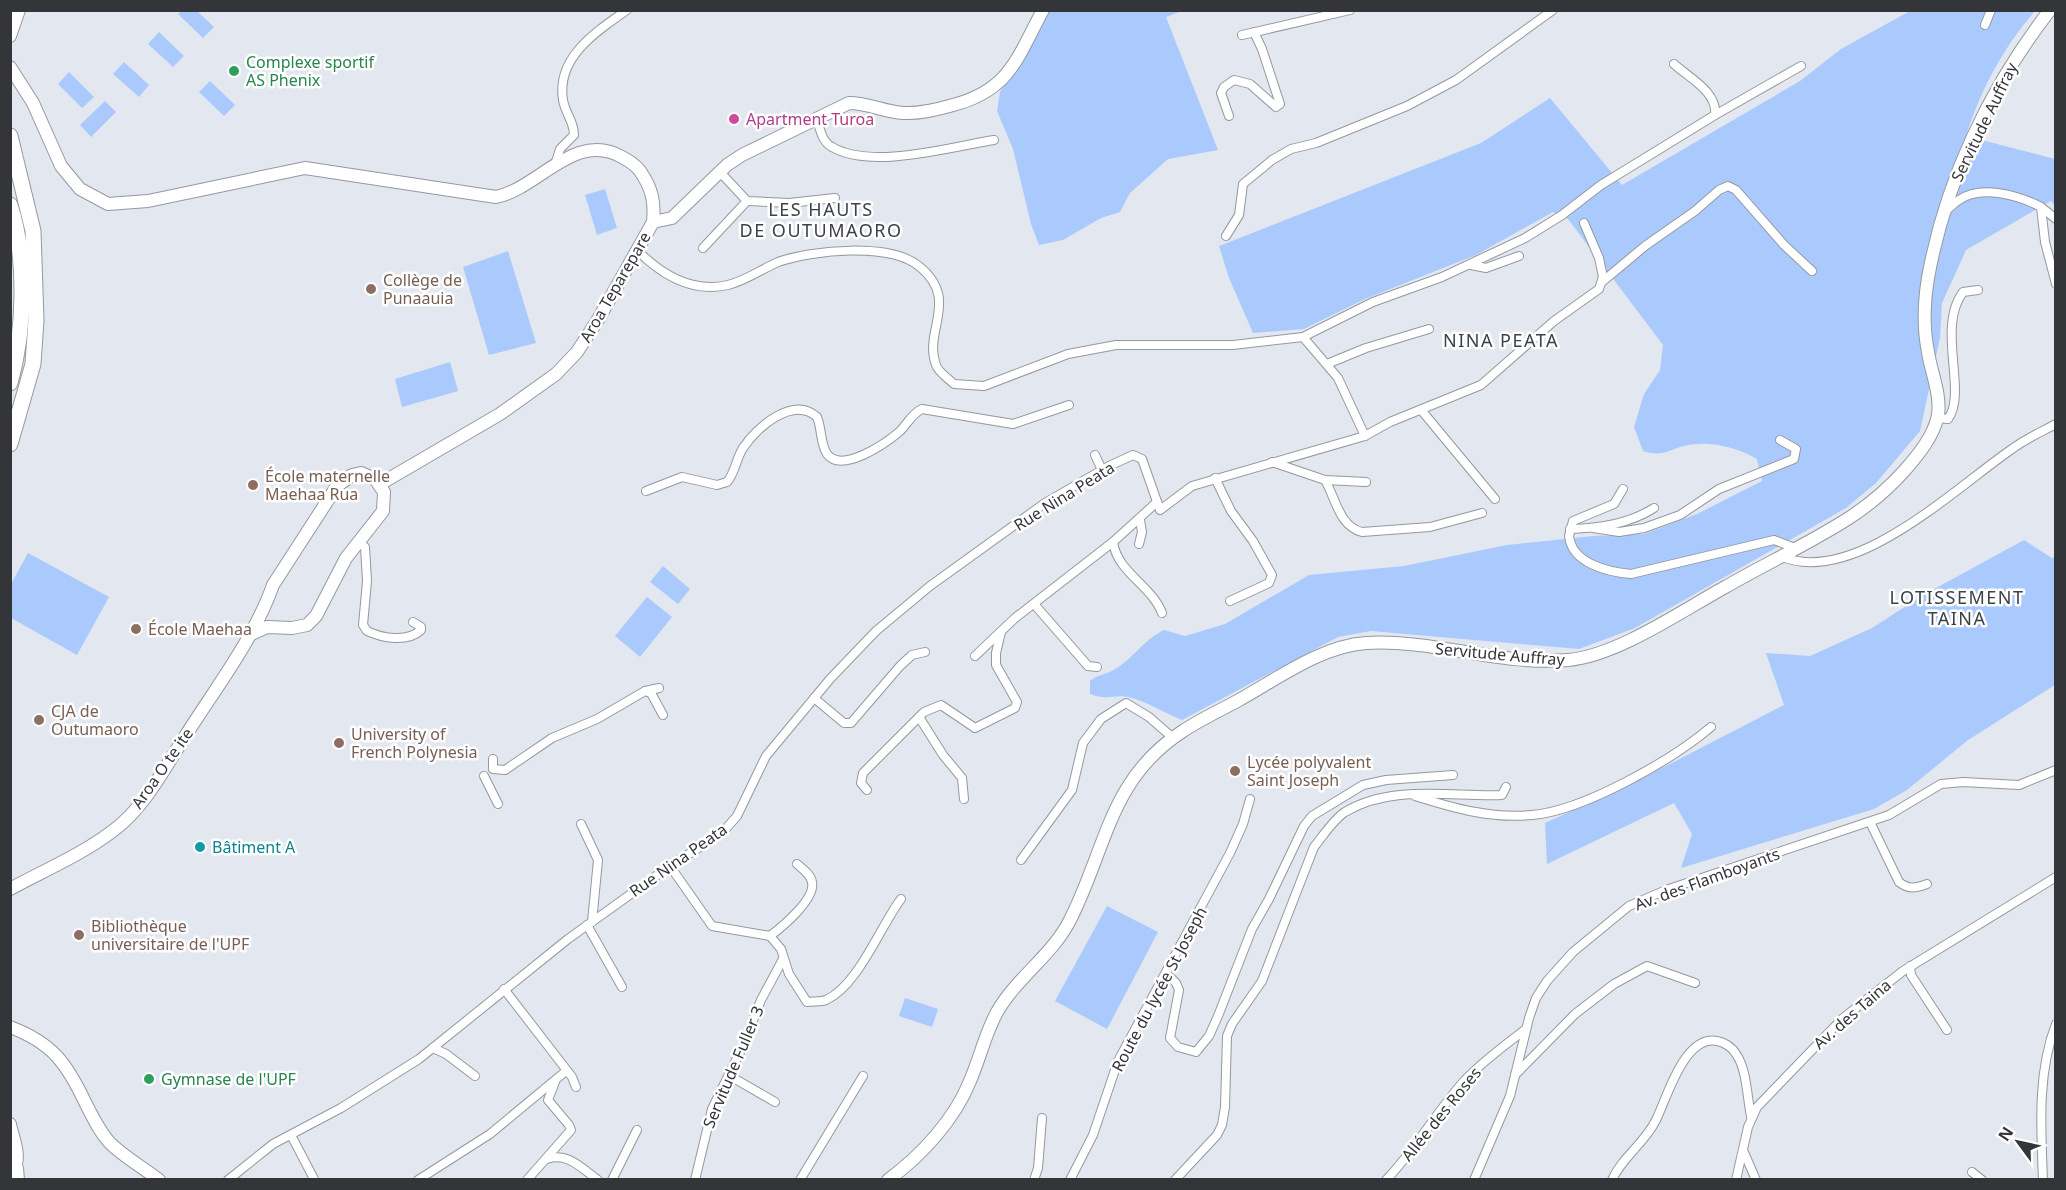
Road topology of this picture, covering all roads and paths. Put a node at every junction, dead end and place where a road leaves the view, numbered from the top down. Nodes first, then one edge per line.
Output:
1 (19, 10) edge
2 (627, 10) edge
3 (1043, 10) edge
4 (1350, 10) edge
5 (1553, 10) edge
6 (1990, 10) edge
7 (2050, 10) edge
8 (1985, 25) dead end
9 (1254, 32) junction
10 (1242, 35) dead end
11 (10, 36) edge
12 (1674, 64) dead end
13 (1801, 66) dead end
14 (10, 67) edge
15 (1715, 114) junction
16 (1229, 116) dead end
17 (817, 119) junction
18 (10, 136) edge
19 (994, 140) dead end
20 (555, 165) junction
21 (720, 172) junction
22 (835, 198) dead end
23 (747, 201) junction
24 (10, 206) edge
25 (2042, 207) junction
26 (1944, 213) junction
27 (2055, 219) edge
28 (653, 222) junction
29 (1584, 223) dead end
30 (1226, 236) dead end
31 (703, 248) dead end
32 (638, 251) junction
33 (1519, 256) dead end
34 (1471, 265) junction
35 (1812, 271) dead end
36 (1602, 282) junction
37 (2055, 284) edge
38 (1978, 290) dead end
39 (1429, 329) dead end
40 (1303, 337) junction
41 (1327, 364) junction
42 (10, 383) edge
43 (1069, 405) dead end
44 (1422, 411) junction
45 (1937, 418) junction
46 (2055, 424) edge
47 (1365, 436) junction
48 (1780, 440) dead end
49 (10, 444) edge
50 (1095, 455) dead end
51 (1272, 462) junction
52 (1102, 470) junction
53 (1215, 478) junction
54 (1325, 480) junction
55 (1366, 482) dead end
56 (380, 484) junction
57 (1623, 489) dead end
58 (646, 492) dead end
59 (1494, 499) dead end
60 (1157, 502) junction
61 (1654, 508) dead end
62 (1482, 513) dead end
63 (1140, 520) junction
64 (1593, 528) junction
65 (1570, 529) junction
66 (358, 542) junction
67 (1113, 542) junction
68 (1139, 544) dead end
69 (1795, 548) junction
70 (1780, 556) junction
71 (267, 601) junction
72 (1230, 601) dead end
73 (1034, 604) junction
74 (1162, 613) dead end
75 (413, 622) dead end
76 (281, 626) junction
77 (1001, 632) junction
78 (247, 636) junction
79 (924, 652) dead end
80 (975, 656) dead end
81 (1097, 667) dead end
82 (659, 688) dead end
83 (645, 691) junction
84 (814, 698) junction
85 (663, 715) dead end
86 (919, 717) junction
87 (1711, 727) dead end
88 (1173, 738) junction
89 (493, 759) dead end
90 (2055, 770) edge
91 (1452, 775) dead end
92 (484, 776) dead end
93 (1506, 787) dead end
94 (867, 790) dead end
95 (1409, 794) junction
96 (964, 798) dead end
97 (1250, 799) dead end
98 (498, 804) dead end
99 (1870, 822) junction
100 (582, 824) dead end
101 (1022, 860) dead end
102 (797, 864) dead end
103 (670, 866) junction
104 (2055, 877) edge
105 (1927, 884) dead end
106 (10, 889) edge
107 (901, 899) dead end
108 (589, 924) junction
109 (770, 936) junction
110 (783, 959) junction
111 (1910, 966) junction
112 (1166, 973) junction
113 (1695, 983) dead end
114 (622, 987) dead end
115 (504, 989) junction
116 (2055, 1024) edge
117 (10, 1027) edge
118 (1526, 1028) junction
119 (1947, 1030) dead end
120 (433, 1048) junction
121 (566, 1071) junction
122 (1515, 1075) junction
123 (474, 1076) dead end
124 (730, 1076) junction
125 (863, 1076) dead end
126 (555, 1082) junction
127 (576, 1088) dead end
128 (775, 1102) dead end
129 (1751, 1116) junction
130 (1042, 1118) dead end
131 (10, 1124) edge
132 (637, 1130) dead end
133 (291, 1135) junction
134 (12, 1143) edge
135 (1743, 1150) junction
136 (547, 1159) junction
137 (1972, 1172) dead end
138 (14, 1174) edge
139 (159, 1179) edge
140 (228, 1179) edge
141 (314, 1179) edge
142 (418, 1179) edge
143 (527, 1179) edge
144 (598, 1179) edge
145 (612, 1179) edge
146 (695, 1179) edge
147 (800, 1179) edge
148 (888, 1179) edge
149 (1034, 1179) edge
150 (1070, 1179) edge
151 (1175, 1179) edge
152 (1386, 1179) edge
153 (1474, 1179) edge
154 (1612, 1179) edge
155 (1736, 1179) edge
156 (1756, 1179) edge
157 (1982, 1179) edge
158 (2043, 1179) edge

1 - 11 main road
2 - 20 street
3 - 17 main road
4 - 9 street
5 - 30 street
6 - 8 street
7 - 26 main road, Servitude Auffray
9 - 10 street
9 - 16 street
12 - 15 street
13 - 15 street
14 - 20 main road, Aroa Teparepare
15 - 34 street
17 - 19 street
17 - 21 main road
18 - 49 highway
20 - 28 main road, Aroa Teparepare
21 - 23 street
21 - 28 main road
22 - 23 street
23 - 31 street
24 - 42 highway
25 - 26 street
25 - 27 street
25 - 37 street
26 - 45 main road, Servitude Auffray
28 - 32 main road, Aroa Teparepare
29 - 36 street
32 - 40 street
32 - 56 main road, Aroa Teparepare
33 - 34 street
34 - 40 street
35 - 36 street
36 - 44 street
38 - 45 street
39 - 41 street
40 - 41 street
41 - 47 street
43 - 58 street
44 - 47 street
44 - 59 street
45 - 69 main road, Servitude Auffray
46 - 70 street
47 - 51 street
48 - 64 street
50 - 52 street
51 - 53 street
51 - 54 street
52 - 60 street, Rue Nina Peata
52 - 84 street, Rue Nina Peata
53 - 60 street
53 - 72 street
54 - 55 street
54 - 62 street
56 - 66 main road
56 - 71 main road, Aroa O te ite
57 - 65 street
60 - 63 street
61 - 64 street
63 - 67 street
63 - 68 street
64 - 65 street
65 - 69 street
66 - 75 street
66 - 76 main road
67 - 73 street
67 - 74 street
69 - 70 main road, Servitude Auffray
70 - 88 main road, Servitude Auffray
71 - 76 main road
71 - 78 main road, Aroa O te ite
73 - 77 street
73 - 81 street
76 - 78 main road
77 - 80 street
77 - 86 street
78 - 106 main road, Aroa O te ite
79 - 84 street
82 - 83 street
83 - 85 street
83 - 89 street
84 - 103 street, Rue Nina Peata
86 - 94 street
86 - 96 street
87 - 95 street
88 - 101 street
88 - 148 main road, Servitude Auffray
90 - 99 street, Av. des Flamboyants
91 - 112 street
92 - 98 street
93 - 95 street
95 - 151 street
97 - 112 street, Route du lycée St Joseph
99 - 105 street
99 - 118 street, Av. des Flamboyants
100 - 108 street
102 - 109 street
103 - 108 street, Rue Nina Peata
103 - 109 street
104 - 111 street, Av. des Taina
107 - 110 street
108 - 114 street
108 - 115 street, Rue Nina Peata
109 - 110 street
110 - 124 street, Servitude Fuller 3
111 - 119 street
111 - 129 street, Av. des Taina
112 - 150 street, Route du lycée St Joseph
113 - 122 street
115 - 120 street, Rue Nina Peata
115 - 121 street
116 - 158 street
117 - 139 main road
118 - 122 street, Av. des Flamboyants
118 - 152 street, Allée des Roses
120 - 123 street
120 - 133 street, Rue Nina Peata
121 - 126 street
121 - 127 street
122 - 153 street, Av. des Flamboyants
124 - 128 street
124 - 146 street, Servitude Fuller 3
125 - 147 street
126 - 136 street
126 - 142 street
129 - 135 street, Av. des Taina
129 - 154 street
130 - 149 street
131 - 134 main road
132 - 145 street
133 - 140 street, Rue Nina Peata
133 - 141 street
134 - 138 main road
135 - 155 street, Av. des Taina
135 - 156 street
136 - 143 street
136 - 144 street
137 - 157 street

